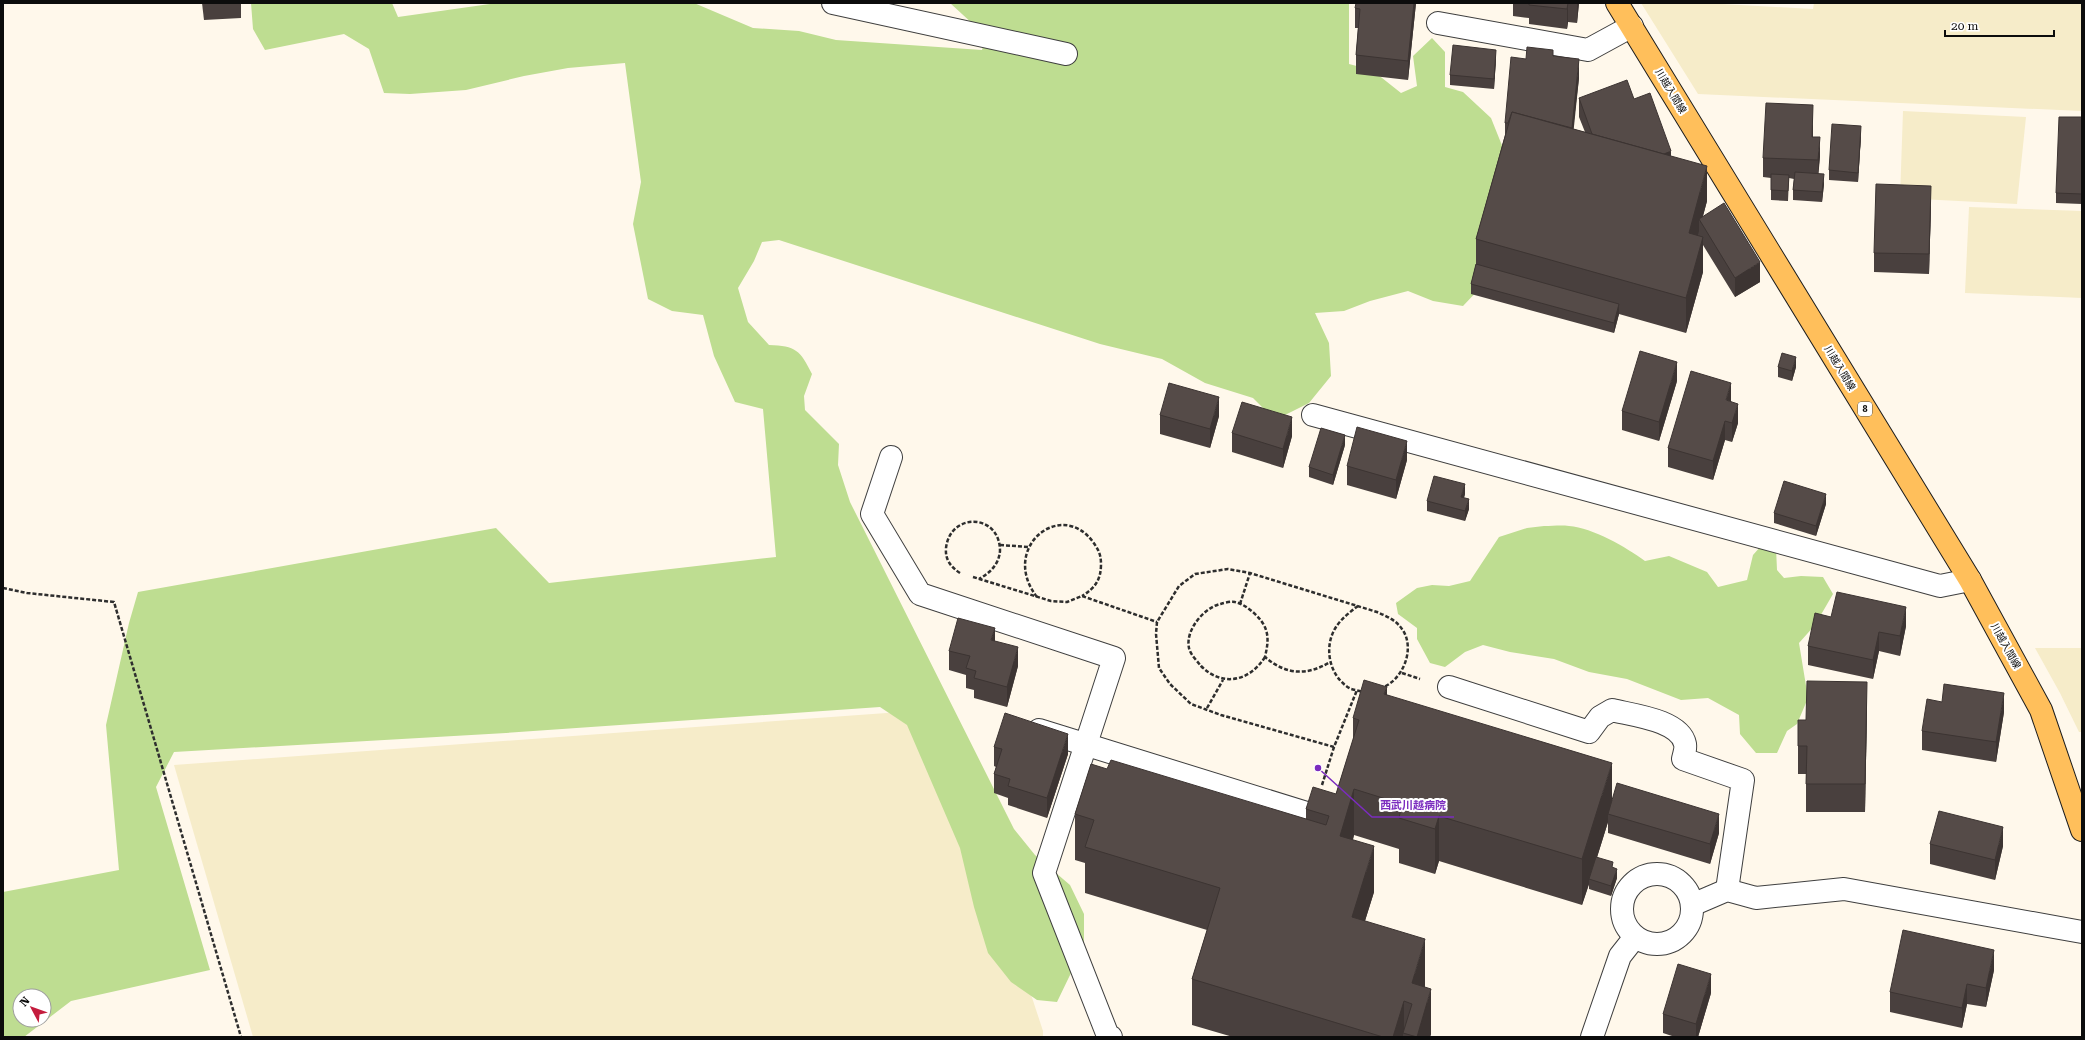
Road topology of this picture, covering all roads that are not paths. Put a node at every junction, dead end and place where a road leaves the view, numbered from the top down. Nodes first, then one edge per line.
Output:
1 (833, 3) edge
2 (1617, 3) edge
3 (1438, 24) dead end
4 (1632, 26) junction
5 (1066, 54) dead end
6 (1313, 415) dead end
7 (891, 457) dead end
8 (1970, 580) junction
9 (1449, 687) dead end
10 (1020, 724) edge
11 (1086, 745) junction
12 (1313, 814) edge
13 (2082, 830) edge
14 (1727, 890) junction
15 (1692, 905) junction
16 (2082, 932) edge
17 (1635, 937) junction
18 (1111, 1037) edge
19 (1592, 1037) edge

1 - 5 lane
2 - 4 main road, 川越入間線 / 8
3 - 4 lane
4 - 8 main road, 川越入間線 / 8
6 - 8 lane
7 - 11 lane
8 - 13 main road, 川越入間線 / 8
9 - 14 lane
10 - 11 lane
11 - 12 lane
11 - 18 lane
14 - 15 lane
14 - 16 lane
15 - 17 lane
15 - 17 lane
17 - 19 lane

